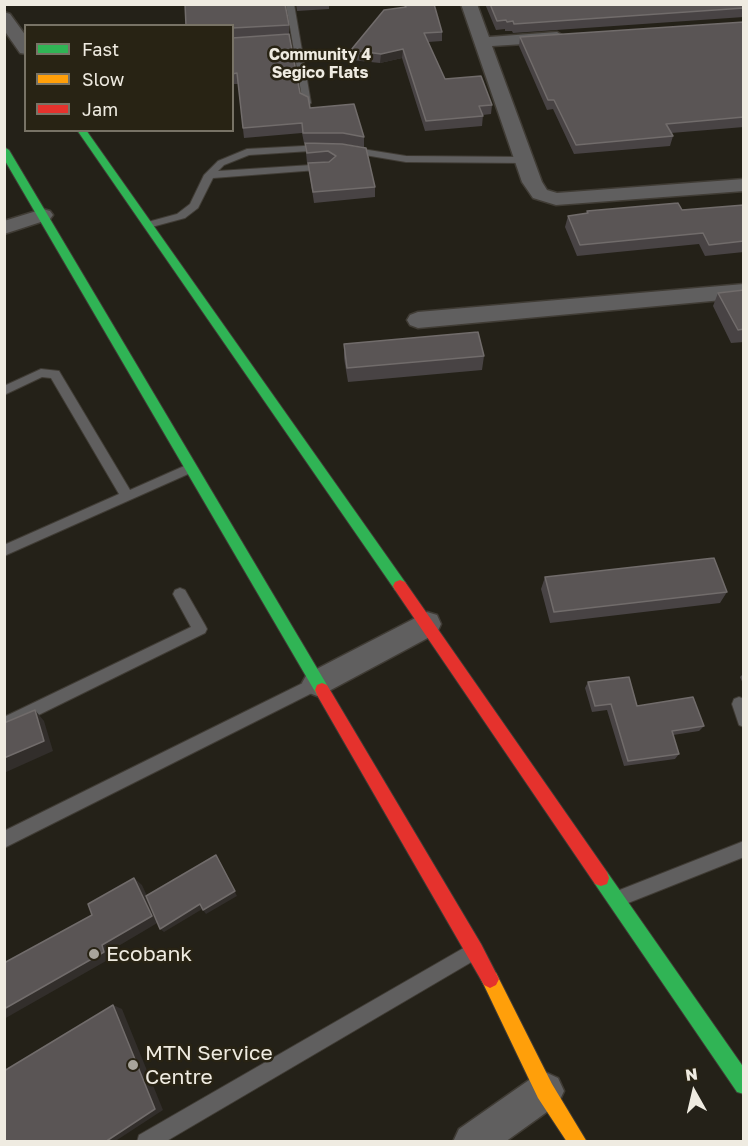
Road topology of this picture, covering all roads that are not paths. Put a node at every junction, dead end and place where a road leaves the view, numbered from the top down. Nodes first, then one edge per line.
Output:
1 (290, 4) edge
2 (469, 4) edge
3 (4, 17) edge
4 (578, 35) edge
5 (296, 39) junction
6 (285, 40) edge
7 (483, 42) junction
8 (24, 46) edge
9 (307, 103) edge
10 (82, 132) edge
11 (4, 150) edge
12 (524, 160) junction
13 (329, 167) edge
14 (209, 175) junction
15 (744, 185) edge
16 (43, 215) junction
17 (148, 225) junction
18 (4, 228) edge
19 (744, 291) edge
20 (418, 320) dead end
21 (4, 391) edge
22 (191, 468) junction
23 (127, 496) junction
24 (4, 551) edge
25 (180, 594) dead end
26 (427, 624) junction
27 (317, 682) junction
28 (739, 704) dead end
29 (744, 720) edge
30 (4, 725) edge
31 (4, 840) edge
32 (744, 849) edge
33 (616, 900) junction
34 (475, 950) junction
35 (744, 1085) edge
36 (545, 1090) junction
37 (146, 1142) edge
38 (472, 1142) edge
39 (578, 1142) edge

1 - 5 lane
2 - 7 street
3 - 8 street
4 - 7 street
5 - 6 lane
5 - 9 lane
7 - 12 street
10 - 17 street
11 - 16 street
12 - 14 lane
12 - 15 street
13 - 14 lane
14 - 17 lane
16 - 18 street
16 - 22 street
17 - 26 street
19 - 20 street
21 - 23 lane
22 - 23 lane
22 - 27 street
23 - 24 lane
25 - 30 lane
26 - 27 street
26 - 33 street
27 - 31 lane
27 - 34 street
28 - 29 lane
32 - 33 lane
33 - 35 street
34 - 36 street
34 - 37 lane
36 - 38 street
36 - 39 street

